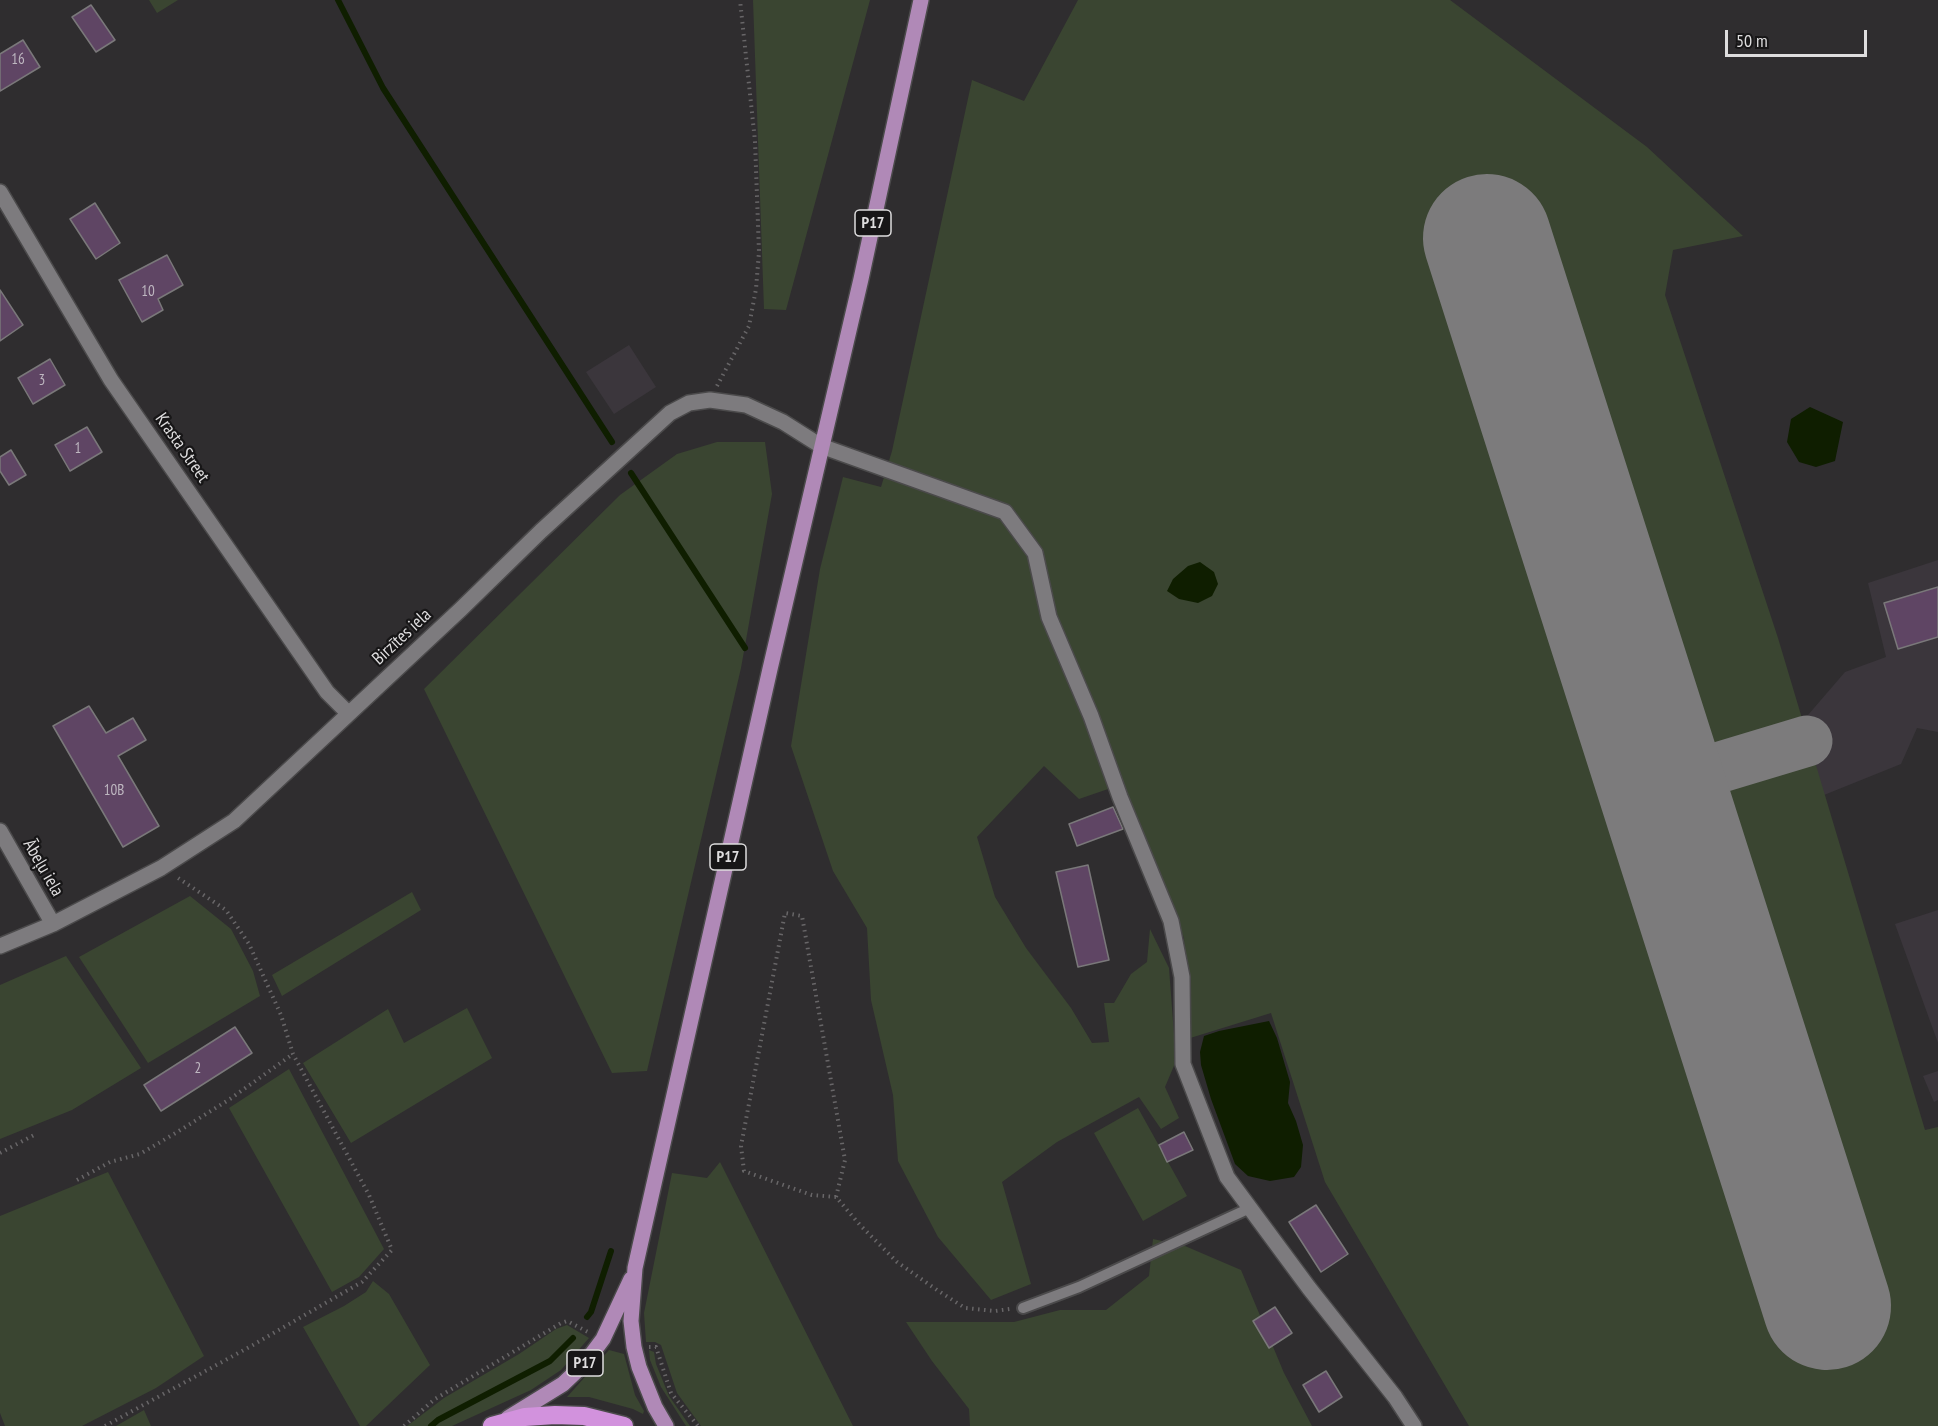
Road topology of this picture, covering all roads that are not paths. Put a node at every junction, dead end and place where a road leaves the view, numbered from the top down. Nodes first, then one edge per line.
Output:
1 (921, 0) edge
2 (0, 192) edge
3 (821, 446) junction
4 (348, 713) junction
5 (0, 831) edge
6 (52, 924) junction
7 (0, 946) edge
8 (1250, 1208) junction
9 (635, 1268) junction
10 (1023, 1308) road end
11 (494, 1425) edge
12 (624, 1426) edge
13 (666, 1426) edge
14 (1414, 1426) edge

1 - 3 main road, P17
2 - 4 street, Krasta Street
3 - 4 street, Birzītes iela
3 - 8 street, Birzītes iela
3 - 9 main road, P17
4 - 6 street, Birzītes iela
5 - 6 street, Ābeļu iela
6 - 7 street, Birzītes iela
8 - 10 lane
8 - 14 street, Birzītes iela
9 - 11 main road, P17
9 - 13 main road, P17
11 - 12 highway

